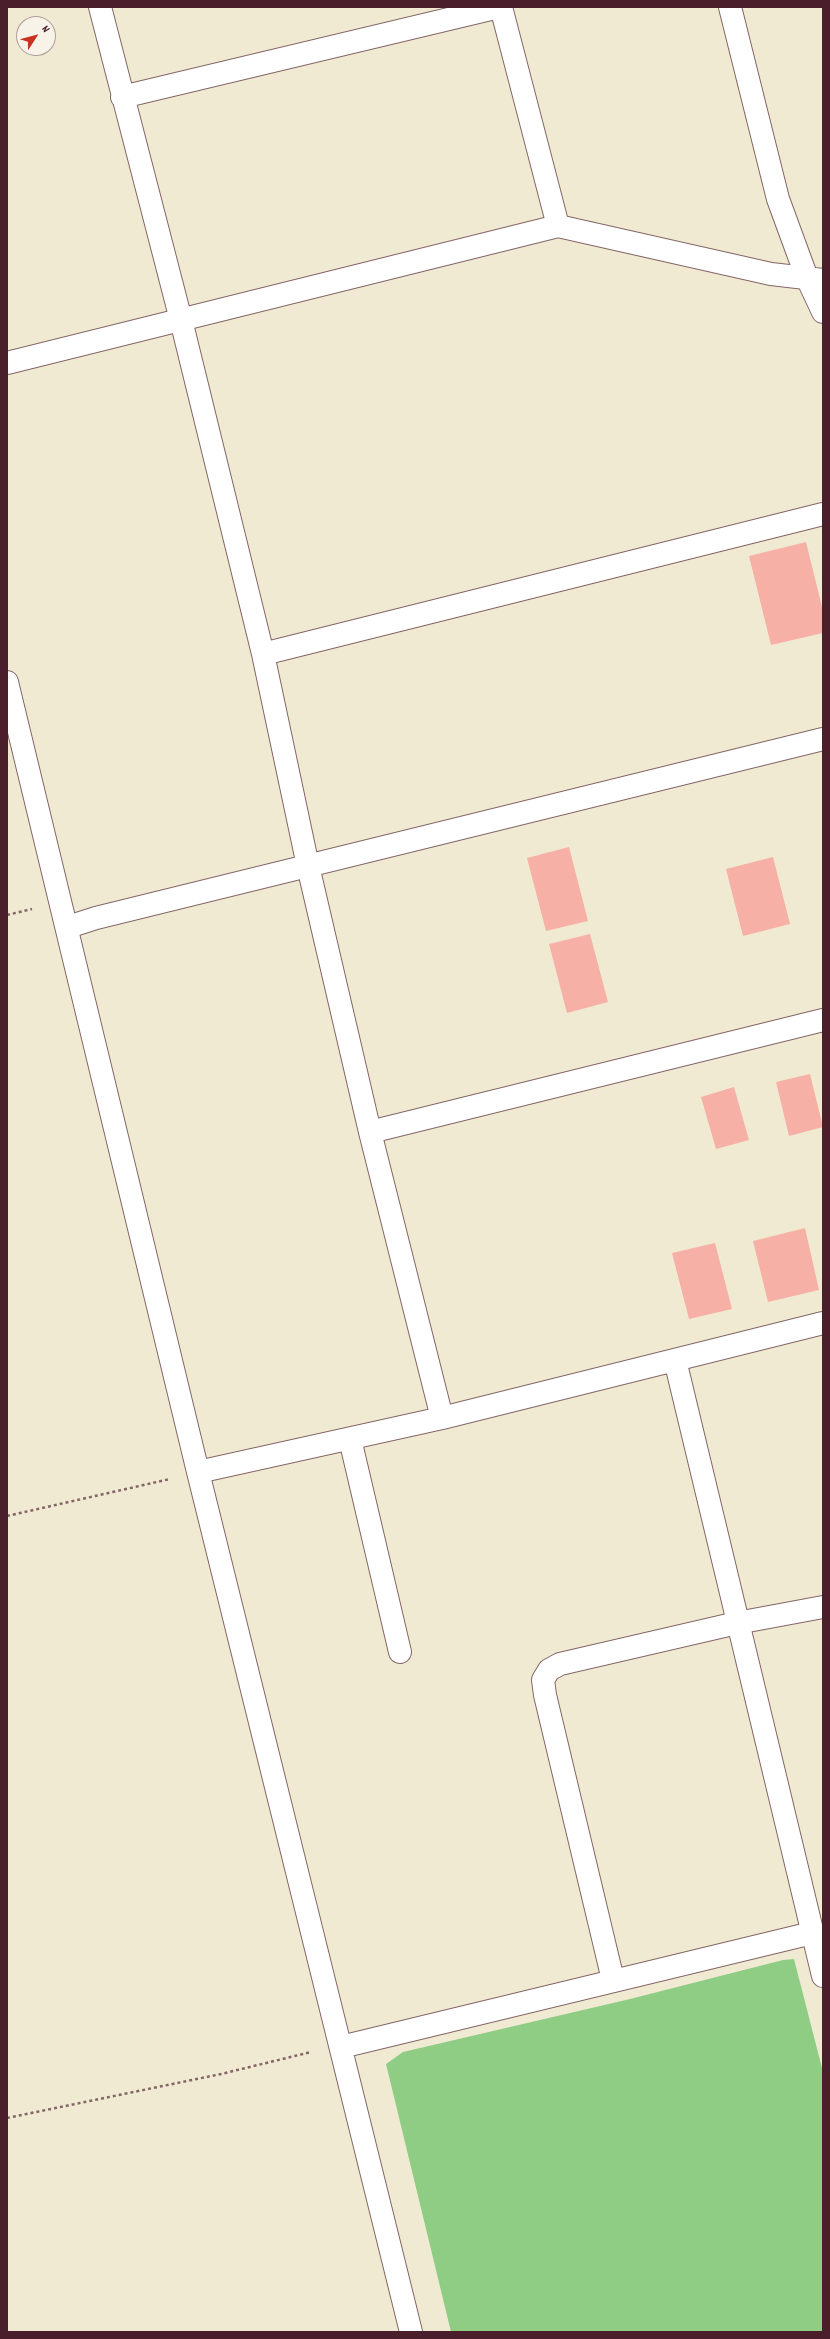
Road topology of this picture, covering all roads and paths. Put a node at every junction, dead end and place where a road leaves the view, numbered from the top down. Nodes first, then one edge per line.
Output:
1 (100, 7) edge
2 (500, 7) edge
3 (730, 7) edge
4 (122, 97) junction
5 (558, 226) junction
6 (815, 279) edge
7 (823, 312) edge
8 (181, 320) junction
9 (7, 363) edge
10 (823, 514) edge
11 (263, 654) junction
12 (7, 682) edge
13 (823, 739) edge
14 (308, 866) junction
15 (68, 927) junction
16 (823, 1020) edge
17 (370, 1132) junction
18 (823, 1323) edge
19 (675, 1360) junction
20 (442, 1418) junction
21 (350, 1439) junction
22 (198, 1472) junction
23 (7, 1516) edge
24 (823, 1608) edge
25 (737, 1623) junction
26 (400, 1652) dead end
27 (812, 1933) junction
28 (823, 1976) edge
29 (613, 1980) junction
30 (341, 2047) junction
31 (7, 2118) edge
32 (411, 2332) edge

1 - 4 street
2 - 4 street
2 - 5 street
3 - 6 street
4 - 8 street
5 - 6 street
5 - 8 street
6 - 7 street
8 - 9 street
8 - 11 street
10 - 11 street
11 - 14 street
12 - 15 street
13 - 14 street
14 - 15 street
14 - 17 street
15 - 22 street
16 - 17 street
17 - 20 street
18 - 19 street
19 - 20 street
19 - 25 street
20 - 21 street
21 - 22 street
21 - 26 street
22 - 23 path
22 - 30 street
24 - 25 street
25 - 27 street
25 - 29 street
27 - 28 street
27 - 29 street
29 - 30 street
30 - 31 path
30 - 32 street

